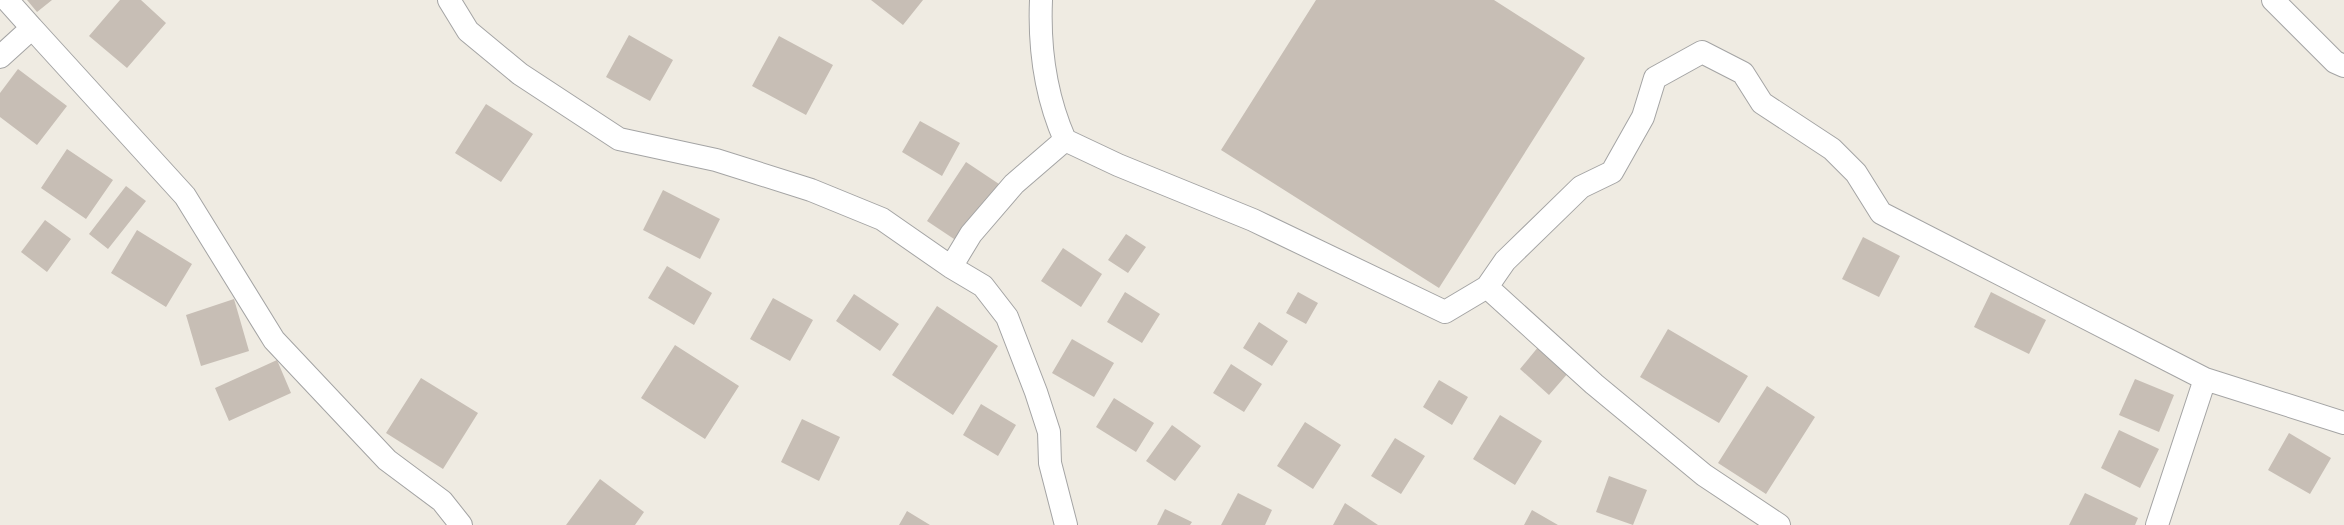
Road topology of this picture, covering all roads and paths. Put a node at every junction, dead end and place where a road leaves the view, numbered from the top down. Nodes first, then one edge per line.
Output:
1 (7, 0) edge
2 (449, 0) edge
3 (1041, 0) edge
4 (2273, 0) edge
5 (32, 28) junction
6 (0, 57) edge
7 (2344, 66) edge
8 (1065, 140) junction
9 (951, 267) junction
10 (1487, 287) junction
11 (2205, 379) junction
12 (2344, 422) edge
13 (461, 525) edge
14 (1066, 525) edge
15 (1779, 525) edge
16 (2157, 525) edge

1 - 5 street
2 - 9 street
3 - 8 street
4 - 7 street
5 - 6 street
5 - 13 street
8 - 9 street
8 - 10 street
9 - 14 street
10 - 11 street
10 - 15 street
11 - 12 street
11 - 16 street

